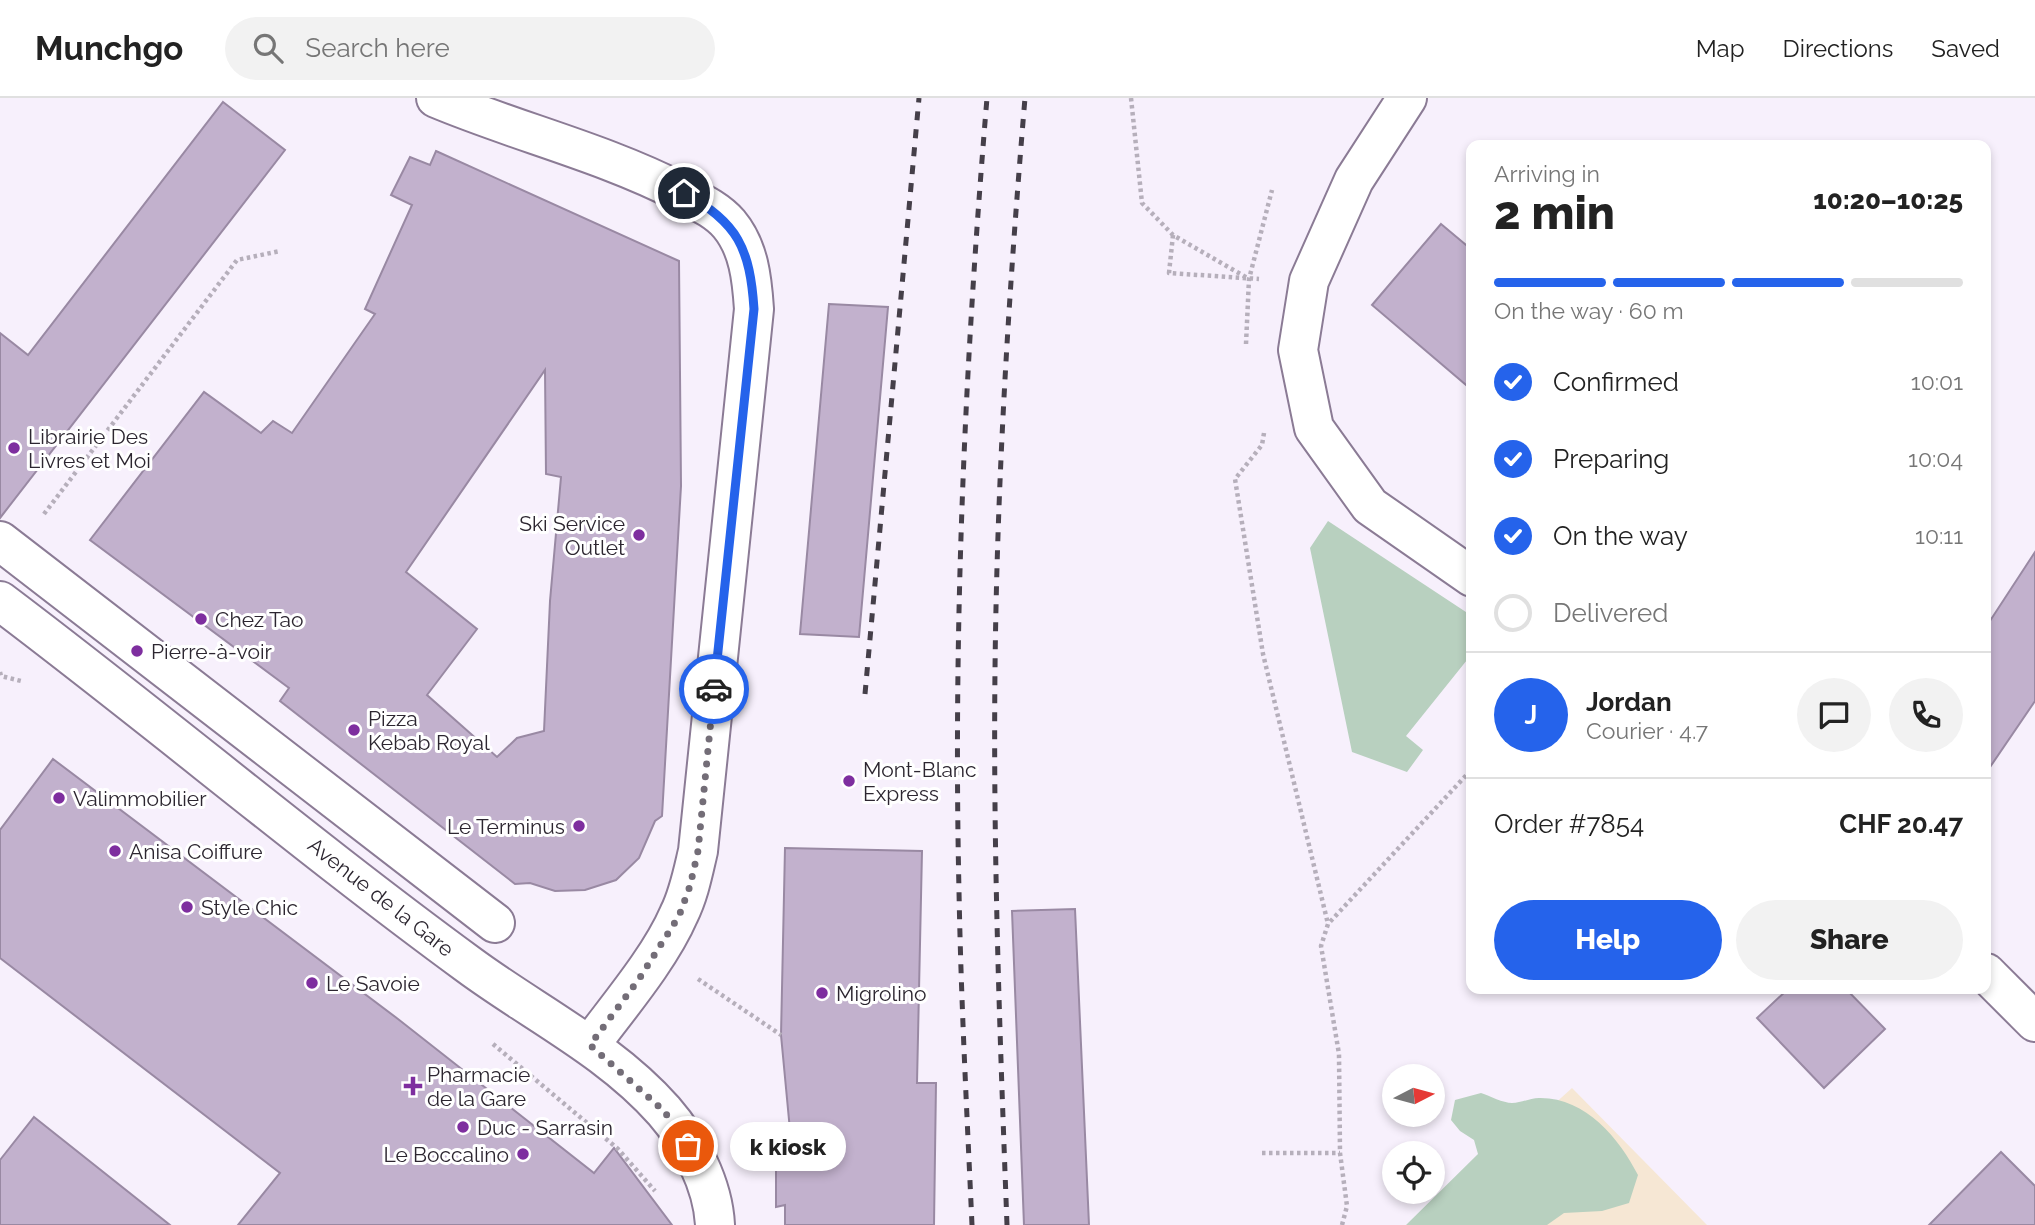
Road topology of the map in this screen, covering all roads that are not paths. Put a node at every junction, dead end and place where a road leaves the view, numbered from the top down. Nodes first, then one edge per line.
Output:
1 (436, 98) edge
2 (1407, 98) edge
3 (0, 541) edge
4 (1466, 573) edge
5 (2, 607) edge
6 (495, 923) dead end
7 (1991, 978) edge
8 (2035, 1022) edge
9 (590, 1045) junction
10 (715, 1225) edge

1 - 9 street
2 - 4 street
3 - 6 street
5 - 9 street, Avenue de la Gare
7 - 8 street
9 - 10 street, Avenue de la Gare

